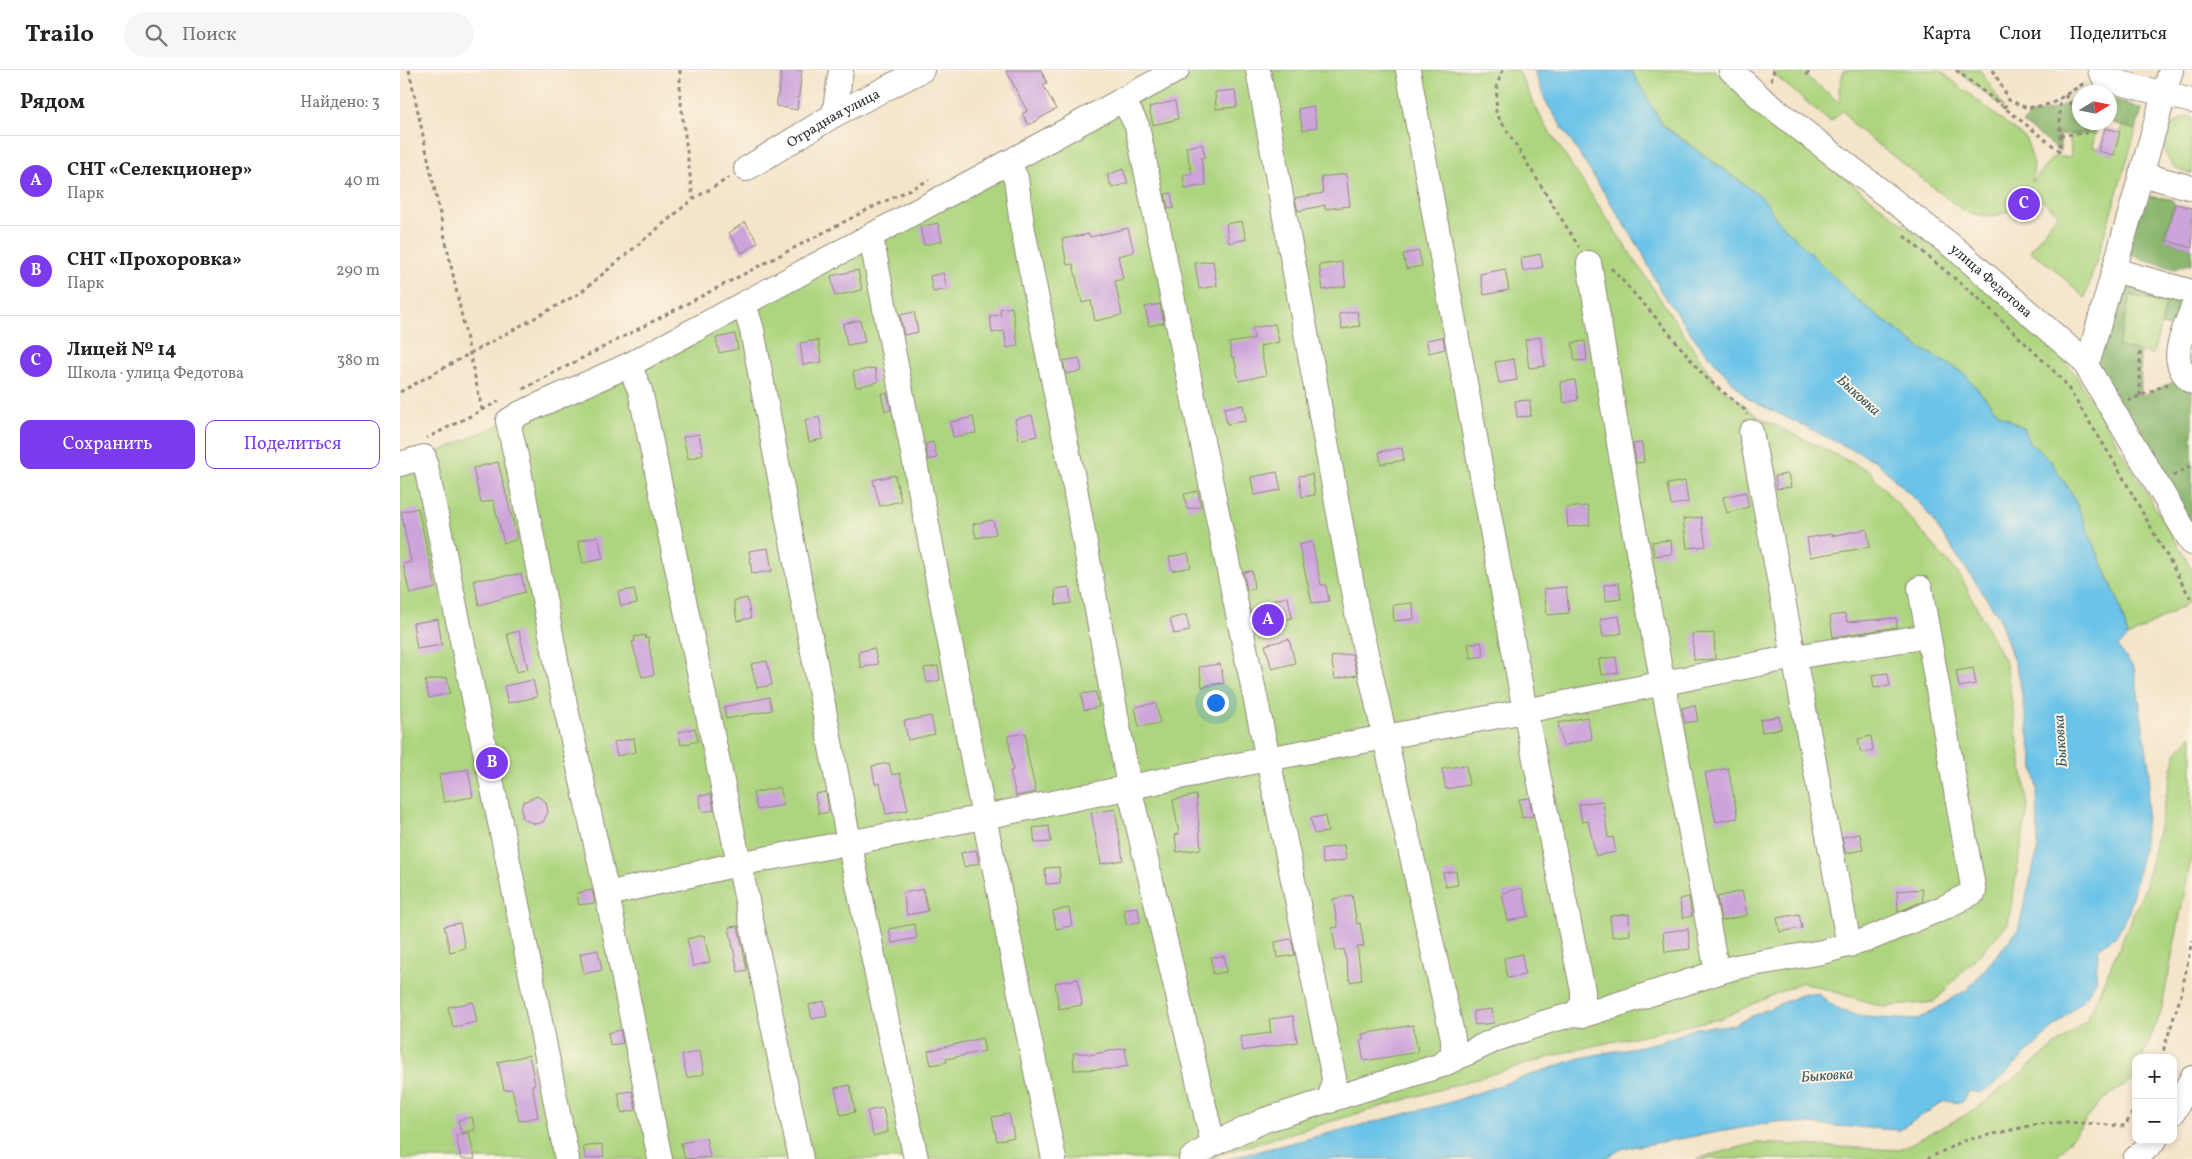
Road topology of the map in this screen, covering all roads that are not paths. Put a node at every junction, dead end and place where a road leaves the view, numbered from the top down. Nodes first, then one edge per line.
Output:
1 (841, 70) edge
2 (922, 70) edge
3 (1177, 70) edge
4 (1258, 70) edge
5 (1408, 70) edge
6 (2171, 70) edge
7 (2101, 71) edge
8 (1736, 73) edge
9 (2164, 94) junction
10 (1123, 99) junction
11 (2192, 101) edge
12 (834, 115) junction
13 (1007, 163) junction
14 (746, 168) road end
15 (2141, 174) junction
16 (2192, 188) edge
17 (871, 237) junction
18 (1589, 263) dead end
19 (2114, 270) junction
20 (2192, 292) edge
21 (744, 304) junction
22 (2192, 308) edge
23 (2083, 360) junction
24 (629, 364) junction
25 (2188, 380) edge
26 (1751, 432) dead end
27 (400, 464) edge
28 (2192, 543) edge
29 (1920, 588) dead end
30 (1928, 636) junction
31 (1794, 657) junction
32 (1664, 683) junction
33 (1525, 711) junction
34 (1386, 738) junction
35 (1267, 758) junction
36 (1130, 786) junction
37 (984, 817) junction
38 (849, 842) junction
39 (738, 864) junction
40 (607, 894) junction
41 (1849, 945) junction
42 (1717, 972) junction
43 (1575, 1014) junction
44 (1442, 1065) junction
45 (2192, 1078) edge
46 (1330, 1101) junction
47 (2177, 1106) edge
48 (1213, 1144) junction
49 (2151, 1144) edge
50 (567, 1159) edge
51 (660, 1159) edge
52 (801, 1159) edge
53 (916, 1159) edge
54 (1054, 1159) edge
55 (1191, 1159) edge
56 (2135, 1159) edge

1 - 12 street
2 - 12 street, Отрадная улица
3 - 10 street
4 - 34 street
5 - 33 street
6 - 9 street
7 - 9 street
8 - 23 street, улица Федотова
9 - 11 street
9 - 15 street
10 - 13 street
10 - 35 street
12 - 14 street, Отрадная улица
13 - 17 street
13 - 36 street
15 - 16 street
15 - 19 street
17 - 21 street
17 - 37 street
18 - 32 street
19 - 20 street
19 - 23 street
21 - 24 street
21 - 38 street
22 - 25 street
23 - 28 street, улица Федотова
24 - 39 street
24 - 40 street
26 - 31 street
27 - 50 street
29 - 30 street
30 - 31 street
30 - 41 street
31 - 32 street
31 - 41 street
32 - 33 street
32 - 42 street
33 - 34 street
33 - 43 street
34 - 35 street
34 - 44 street
35 - 36 street
35 - 46 street
36 - 37 street
36 - 48 street
37 - 38 street
37 - 54 street
38 - 39 street
38 - 53 street
39 - 40 street
39 - 52 street
40 - 51 street
41 - 42 street
42 - 43 street
43 - 44 street
44 - 46 street
45 - 47 street
46 - 48 street
48 - 55 street
49 - 56 street

